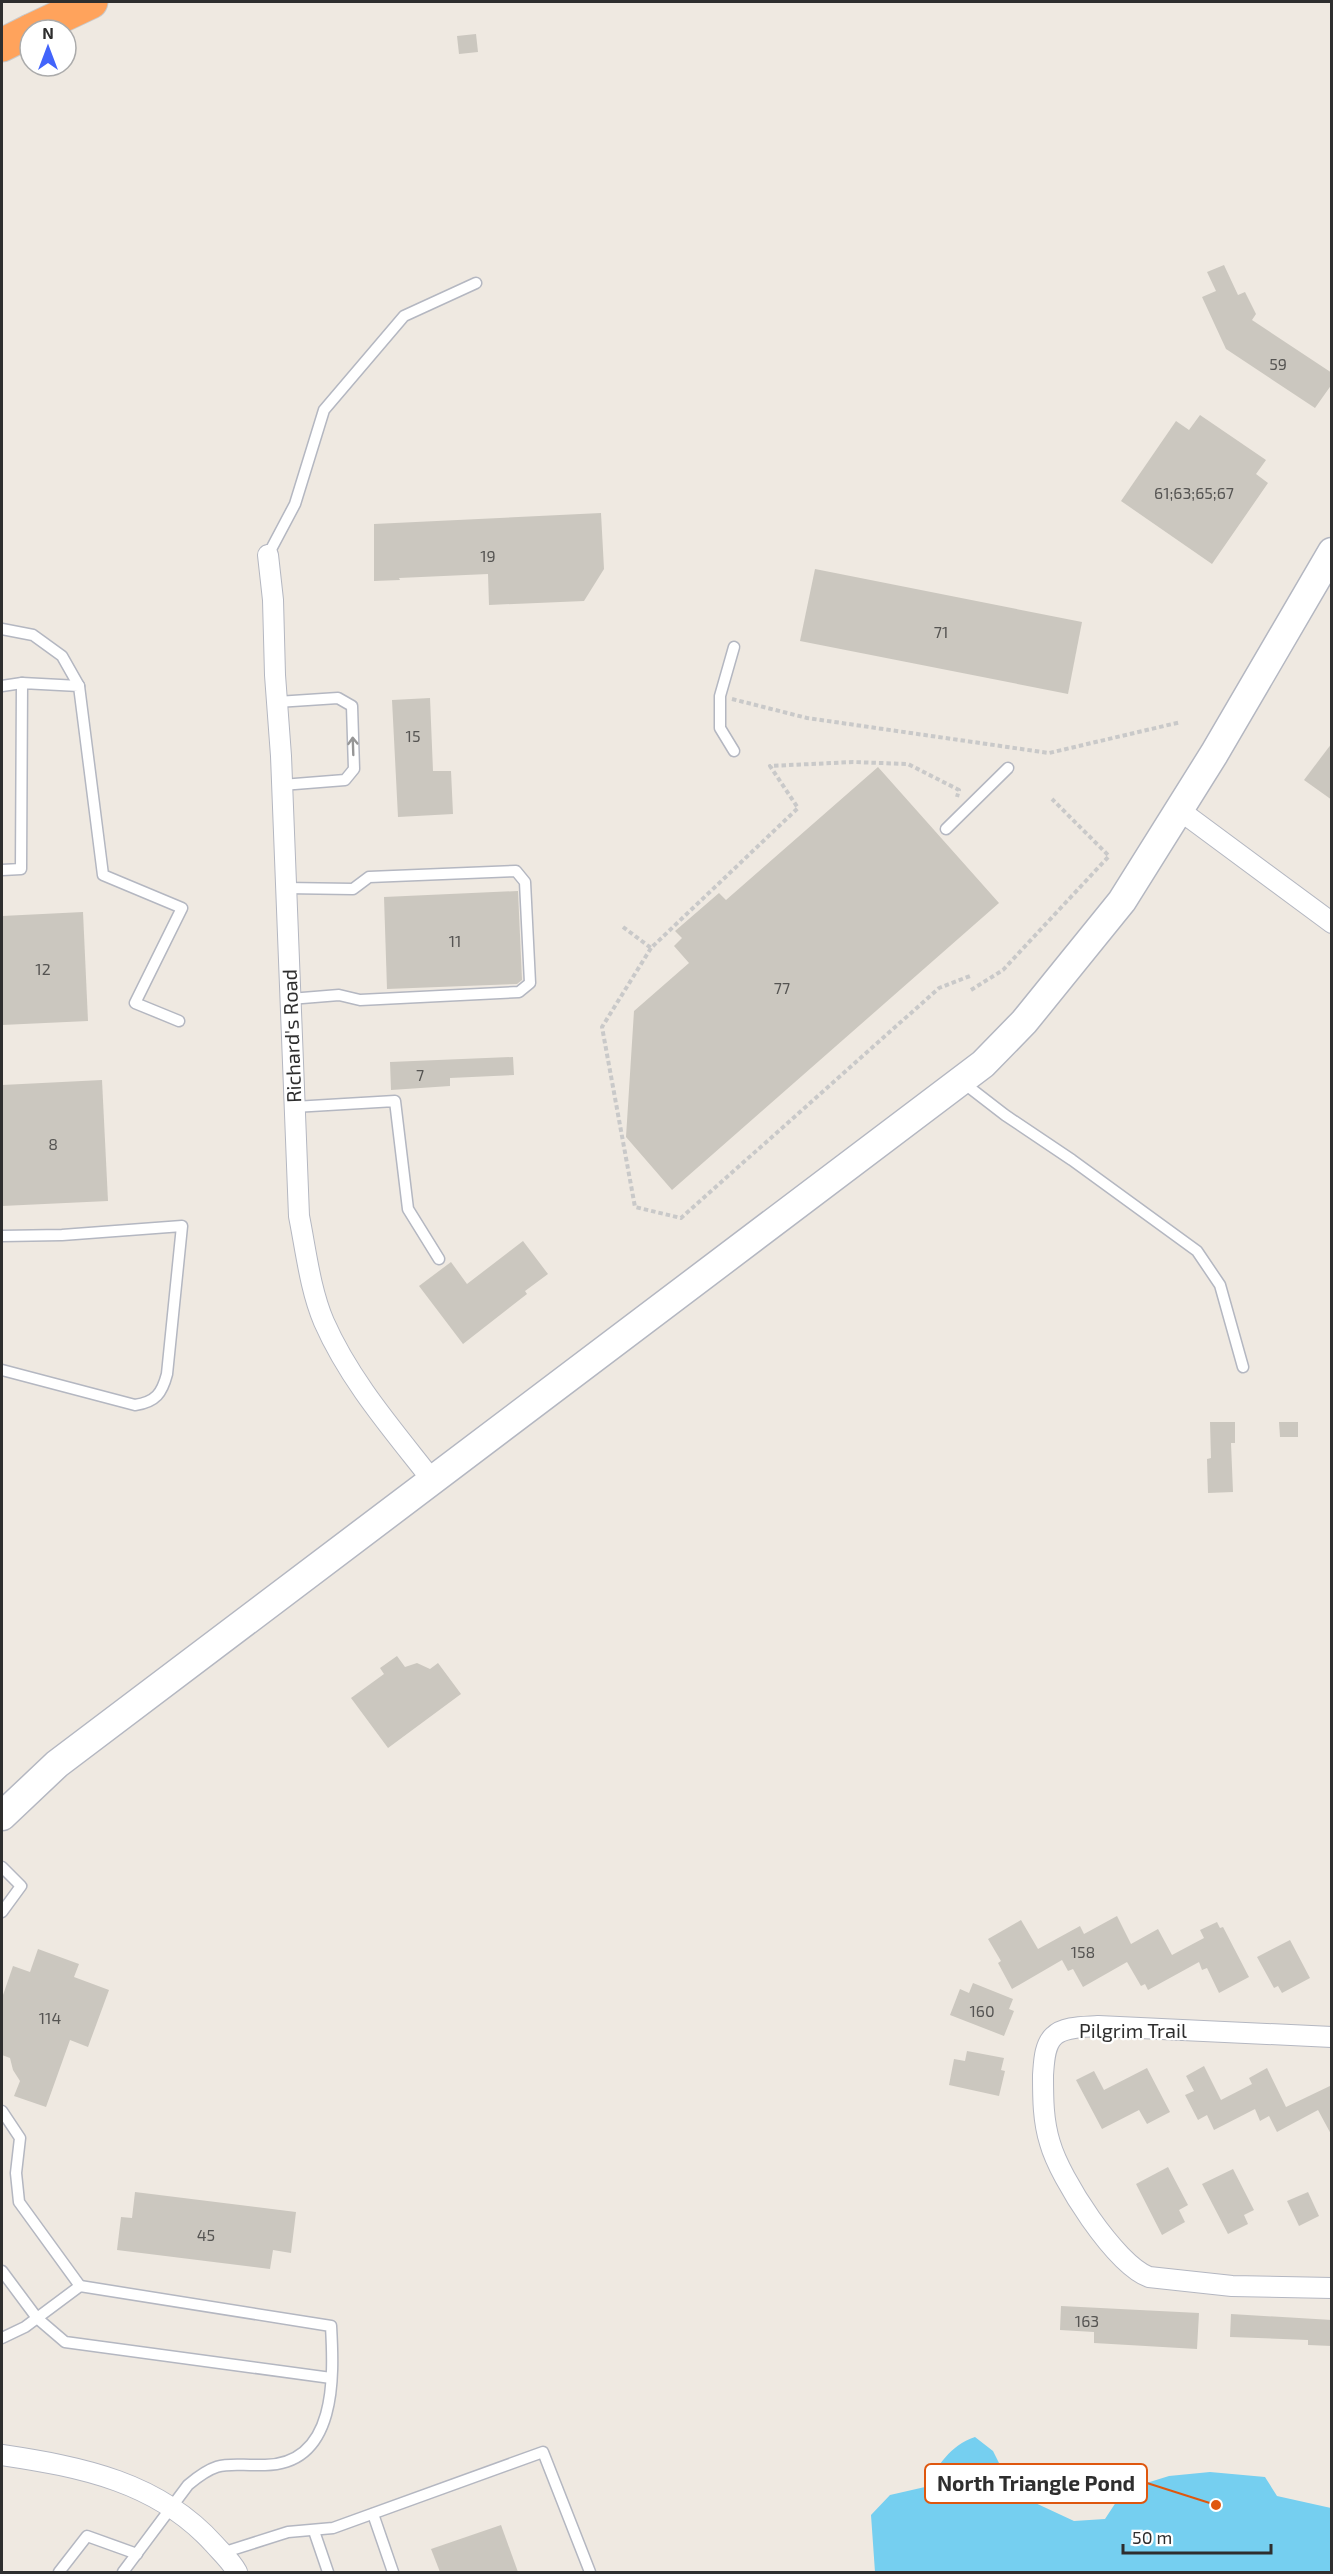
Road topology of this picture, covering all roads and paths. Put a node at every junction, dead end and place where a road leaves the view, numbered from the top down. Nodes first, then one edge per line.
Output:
1 (90, 2) edge
2 (57, 18) edge
3 (18, 37) edge
4 (2, 45) edge
5 (476, 284) dead end
6 (1332, 552) edge
7 (268, 555) joint
8 (2, 629) edge
9 (734, 647) dead end
10 (22, 683) junction
11 (2, 686) edge
12 (79, 686) junction
13 (720, 696) junction
14 (277, 702) junction
15 (1181, 722) dead end
16 (734, 751) dead end
17 (1008, 768) dead end
18 (282, 785) junction
19 (1052, 799) dead end
20 (1178, 809) junction
21 (946, 830) joint
22 (2, 870) edge
23 (285, 888) junction
24 (1332, 923) edge
25 (623, 927) dead end
26 (651, 948) junction
27 (970, 976) dead end
28 (971, 990) dead end
29 (290, 999) junction
30 (179, 1021) dead end
31 (961, 1081) junction
32 (294, 1107) junction
33 (2, 1236) edge
34 (439, 1259) dead end
35 (1243, 1367) dead end
36 (2, 1370) edge
37 (432, 1480) junction
38 (2, 1816) edge
39 (2, 1867) edge
40 (2, 1912) edge
41 (1332, 2037) edge
42 (2, 2111) edge
43 (2, 2271) edge
44 (80, 2286) junction
45 (1332, 2288) edge
46 (37, 2318) junction
47 (2, 2338) edge
48 (331, 2378) junction
49 (2, 2455) edge
50 (171, 2506) junction
51 (373, 2514) junction
52 (314, 2531) junction
53 (222, 2553) junction
54 (136, 2554) junction
55 (59, 2572) edge
56 (123, 2572) edge
57 (237, 2572) edge
58 (328, 2572) edge
59 (393, 2572) edge
60 (590, 2572) edge

1 - 2 highway
3 - 4 highway
5 - 7 lane
6 - 20 street
7 - 14 street, Richard's Road
8 - 12 lane
9 - 13 lane
10 - 11 lane
10 - 12 lane
10 - 22 lane
12 - 30 lane
13 - 15 path
13 - 16 lane
14 - 18 street, Richard's Road
18 -> 14 lane
17 - 21 lane
18 - 23 street, Richard's Road
19 - 28 path
20 - 24 street
20 - 31 street
21 - 26 path
23 - 29 street, Richard's Road
23 - 29 lane
25 - 26 path
26 - 27 path
29 - 32 street, Richard's Road
31 - 35 lane
31 - 37 street
32 - 34 lane
32 - 37 street, Richard's Road
33 - 36 lane
37 - 38 street
39 - 40 lane
41 - 45 street, Pilgrim Trail
42 - 44 lane
43 - 46 lane
44 - 46 lane
44 - 48 lane
46 - 47 lane
46 - 48 lane
48 - 50 lane
49 - 50 street
50 - 53 street
50 - 54 lane
51 - 52 lane
51 - 59 lane
51 - 60 lane
52 - 53 lane
52 - 58 lane
53 - 57 street
54 - 55 lane
54 - 56 lane

